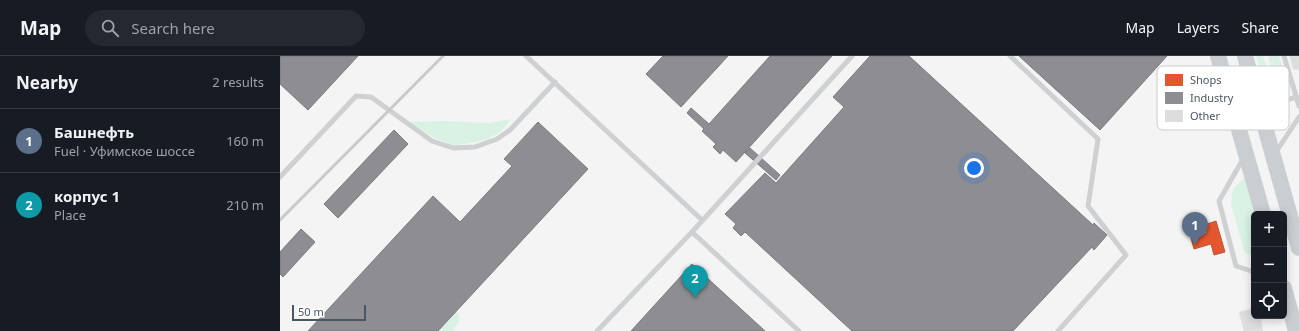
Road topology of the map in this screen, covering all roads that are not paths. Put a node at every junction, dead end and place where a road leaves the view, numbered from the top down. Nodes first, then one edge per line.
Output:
1 (526, 56) edge
2 (852, 56) edge
3 (1010, 56) edge
4 (1218, 56) edge
5 (1245, 56) edge
6 (1284, 56) edge
7 (1221, 66) edge
8 (1248, 66) edge
9 (1287, 66) edge
10 (1289, 73) edge
11 (555, 82) junction
12 (1296, 97) junction
13 (1289, 99) edge
14 (1299, 106) edge
15 (1299, 117) edge
16 (1238, 130) edge
17 (1266, 130) edge
18 (1245, 154) junction
19 (1273, 156) junction
20 (280, 177) edge
21 (1262, 211) edge
22 (702, 220) junction
23 (692, 232) junction
24 (1299, 248) edge
25 (1251, 271) edge
26 (1287, 299) edge
27 (597, 331) edge
28 (799, 331) edge
29 (1058, 331) edge
30 (1296, 331) edge

1 - 11 lane
2 - 22 lane
3 - 29 lane
4 - 7 main road
5 - 8 main road
6 - 9 lane
10 - 12 lane
11 - 20 lane
11 - 22 lane
12 - 13 lane
12 - 14 lane
15 - 19 lane
16 - 18 main road
17 - 19 main road
18 - 21 main road
18 - 25 lane
19 - 24 main road
22 - 23 lane
23 - 27 lane
23 - 28 lane
26 - 30 main road

